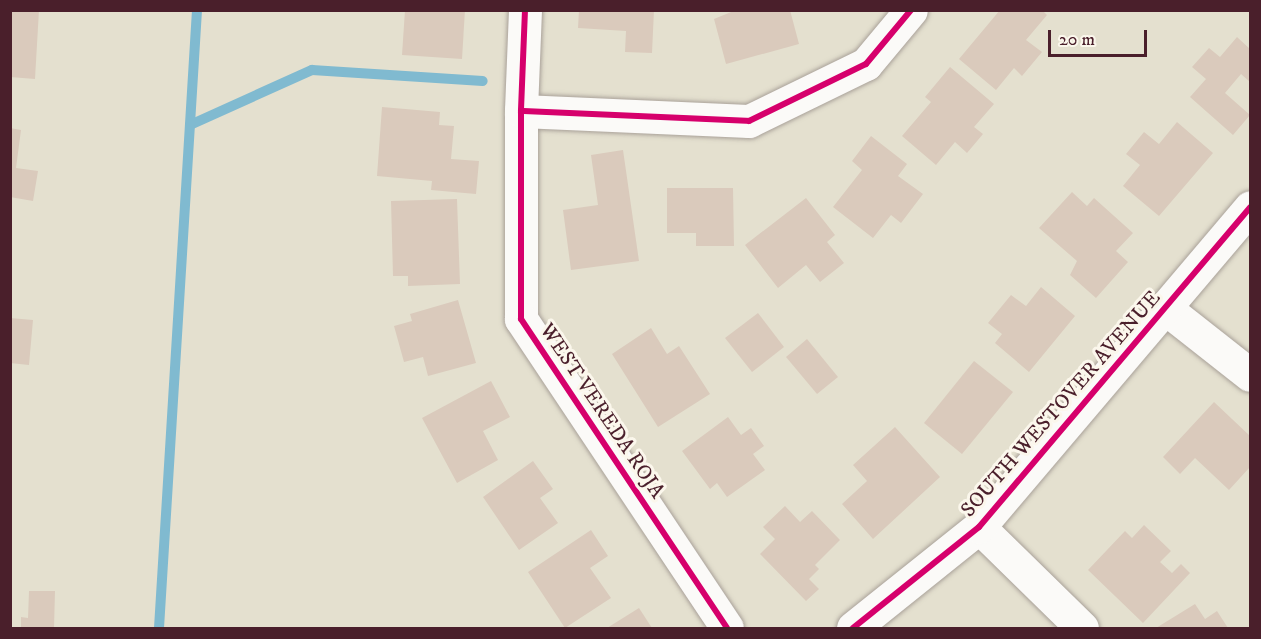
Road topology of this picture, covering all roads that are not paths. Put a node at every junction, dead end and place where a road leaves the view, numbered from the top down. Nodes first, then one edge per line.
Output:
1 (525, 10) edge
2 (911, 10) edge
3 (521, 111) junction
4 (1251, 207) edge
5 (1165, 308) junction
6 (1251, 375) edge
7 (979, 527) junction
8 (727, 628) edge
9 (853, 628) edge
10 (1082, 628) edge

1 - 3 street, WEST VEREDA ROJA
2 - 3 street
3 - 8 street, WEST VEREDA ROJA
4 - 5 street, SOUTH WESTOVER AVENUE
5 - 6 street
5 - 7 street, SOUTH WESTOVER AVENUE
7 - 9 street, SOUTH WESTOVER AVENUE
7 - 10 street

